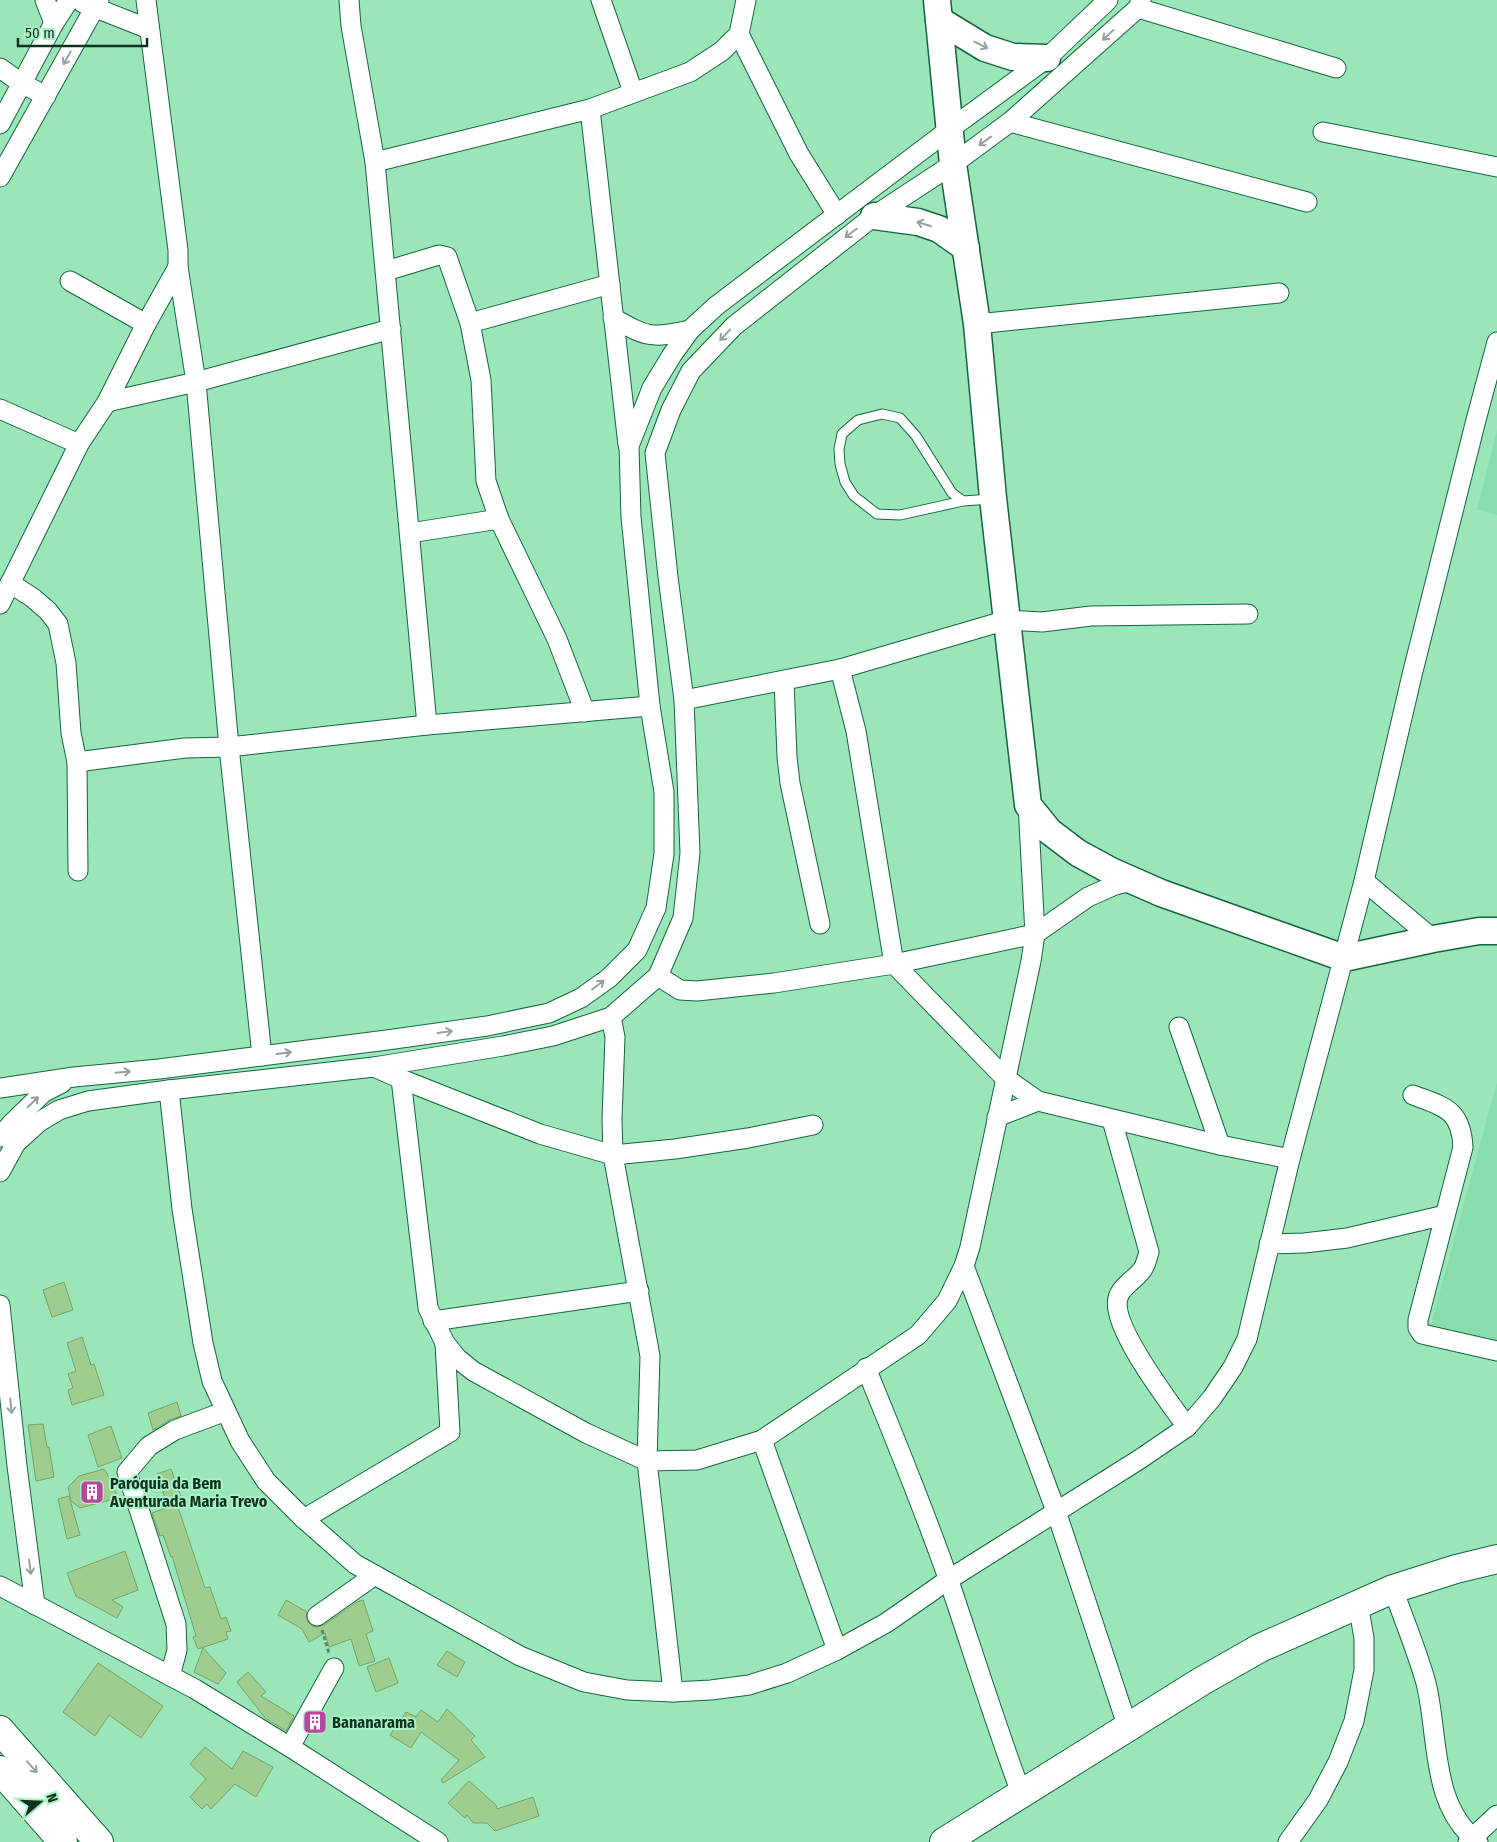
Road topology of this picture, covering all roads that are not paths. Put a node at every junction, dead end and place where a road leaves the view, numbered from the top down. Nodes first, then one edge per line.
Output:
1 (45, 0) edge
2 (69, 0) edge
3 (77, 0) edge
4 (146, 0) edge
5 (350, 0) edge
6 (601, 0) edge
7 (746, 0) edge
8 (1108, 0) edge
9 (97, 4) edge
10 (1139, 4) edge
11 (938, 10) edge
12 (54, 23) junction
13 (149, 29) junction
14 (739, 34) junction
15 (1047, 58) junction
16 (0, 68) edge
17 (1336, 68) dead end
18 (21, 83) junction
19 (633, 92) junction
20 (46, 96) junction
21 (590, 108) junction
22 (1010, 122) junction
23 (0, 124) edge
24 (950, 129) junction
25 (1323, 132) dead end
26 (375, 162) junction
27 (953, 164) junction
28 (1497, 167) edge
29 (0, 177) edge
30 (1307, 202) dead end
31 (837, 215) junction
32 (874, 216) junction
33 (966, 248) junction
34 (178, 267) junction
35 (386, 271) junction
36 (70, 281) dead end
37 (610, 284) junction
38 (1279, 294) dead end
39 (613, 318) junction
40 (470, 323) junction
41 (146, 324) junction
42 (977, 324) junction
43 (391, 329) junction
44 (690, 330) junction
45 (1497, 342) edge
46 (196, 382) junction
47 (108, 402) junction
48 (0, 409) edge
49 (79, 444) junction
50 (628, 446) junction
51 (993, 498) junction
52 (963, 501) junction
53 (499, 519) junction
54 (410, 533) junction
55 (4, 594) edge
56 (1248, 614) dead end
57 (1007, 620) junction
58 (840, 669) junction
59 (784, 681) junction
60 (684, 700) junction
61 (650, 706) junction
62 (585, 712) junction
63 (427, 724) junction
64 (229, 747) junction
65 (77, 762) junction
66 (1028, 805) junction
67 (78, 871) dead end
68 (1133, 881) junction
69 (1364, 881) junction
70 (820, 924) dead end
71 (1497, 931) edge
72 (1035, 934) junction
73 (1433, 939) junction
74 (1344, 958) junction
75 (894, 964) junction
76 (658, 976) junction
77 (611, 1017) junction
78 (1179, 1027) dead end
79 (262, 1056) junction
80 (374, 1067) junction
81 (74, 1076) junction
82 (1006, 1078) junction
83 (401, 1079) junction
84 (0, 1088) edge
85 (169, 1090) junction
86 (1413, 1095) dead end
87 (1038, 1101) junction
88 (997, 1117) junction
89 (1112, 1120) junction
90 (813, 1125) dead end
91 (0, 1137) edge
92 (1220, 1146) junction
93 (613, 1155) junction
94 (1290, 1160) junction
95 (0, 1172) edge
96 (1446, 1215) junction
97 (1270, 1244) junction
98 (964, 1266) junction
99 (639, 1291) junction
100 (0, 1305) edge
101 (433, 1321) junction
102 (445, 1343) junction
103 (1497, 1350) edge
104 (866, 1368) junction
105 (226, 1411) junction
106 (1187, 1427) junction
107 (762, 1440) junction
108 (647, 1461) junction
109 (1056, 1511) junction
110 (304, 1519) junction
111 (1497, 1559) edge
112 (375, 1575) junction
113 (948, 1580) junction
114 (0, 1586) edge
115 (1393, 1589) junction
116 (1358, 1604) junction
117 (35, 1605) junction
118 (317, 1616) road end
119 (837, 1650) junction
120 (334, 1668) road end
121 (170, 1676) junction
122 (673, 1692) junction
123 (1128, 1728) junction
124 (0, 1730) edge
125 (290, 1747) junction
126 (0, 1770) edge
127 (1021, 1794) junction
128 (1497, 1815) edge
129 (1473, 1840) edge
130 (63, 1842) edge
131 (99, 1842) edge
132 (438, 1842) edge
133 (944, 1842) edge
134 (1288, 1842) edge

1 - 12 street
2 - 12 street
3 - 9 street
4 - 13 street
5 - 26 street
6 - 19 street
7 - 14 street
8 - 15 street
9 - 13 street
9 -> 20 street
10 - 17 street
10 -> 22 street
11 -> 15 street
11 - 24 street
12 - 18 street
13 - 34 street
14 - 19 street
14 - 31 street
15 - 24 street
16 - 18 street
18 - 20 street
18 - 23 street
19 - 21 street
20 - 29 street
21 - 26 street
21 - 37 street
22 -> 27 street
22 - 30 street
24 - 27 street
24 - 31 street
25 - 28 street
26 - 35 street
27 - 32 street
27 - 33 street
31 - 44 street
33 -> 32 street
32 -> 60 street
33 - 42 street
34 - 41 street
34 - 46 street
35 - 40 street
35 - 43 street
36 - 41 street
37 - 39 street
37 - 40 street
38 - 42 street
39 - 44 street
39 - 50 street
40 - 53 street
41 - 47 street
42 - 51 street
43 - 46 street
43 - 54 street
44 - 50 street
45 - 69 street
46 - 47 street
46 - 64 street
47 - 49 street
48 - 49 street
49 - 55 street
50 - 61 street
51 - 52 lane
51 - 57 street
52 - 52 lane
53 - 54 street
53 - 62 street
54 - 63 street
55 - 65 street
56 - 57 street
57 - 58 street
57 - 66 street
58 - 59 street
58 - 75 street
59 - 60 street
59 - 70 street
60 - 76 street
61 - 62 street
79 -> 61 street
62 - 63 street
63 - 64 street
64 - 65 street
64 - 79 street
65 - 67 street
66 - 68 street
66 - 72 street
68 - 72 street
68 - 74 street
69 - 73 street
69 - 74 street
71 - 73 street
72 - 75 street
72 - 82 street
73 - 74 street
74 - 94 street
75 - 76 street
75 - 82 street
76 - 77 street
77 - 80 street
77 - 93 street
78 - 92 street
81 -> 79 street
80 - 83 street
80 - 85 street
81 - 84 street
91 -> 81 street
82 - 87 street
82 - 88 street
83 - 93 street
83 - 101 street
85 - 95 street
85 - 105 street
86 - 96 street
87 - 88 street
87 - 89 street
88 - 98 street
89 - 92 street
89 - 106 street
90 - 93 street
92 - 94 street
93 - 99 street
94 - 97 street
96 - 97 street
96 - 103 street
97 - 106 street
98 - 104 street
98 - 109 street
99 - 101 street
99 - 108 street
100 -> 117 street
101 - 102 street
102 - 108 street
102 - 110 street
104 - 107 street
104 - 113 street
105 - 110 street
105 - 121 street
106 - 109 street
107 - 108 street
107 - 119 street
108 - 122 street
109 - 113 street
109 - 123 street
110 - 112 street
111 - 115 main road
112 - 118 street
112 - 122 street
113 - 119 street
113 - 127 street
114 - 117 street
115 - 116 main road
115 - 129 street
116 - 123 main road
116 - 134 street
117 - 121 street
119 - 122 street
120 - 125 street
121 - 125 street
123 - 127 main road
124 -> 131 main road
125 - 132 street
126 - 130 main road
127 - 133 main road
128 - 129 street

